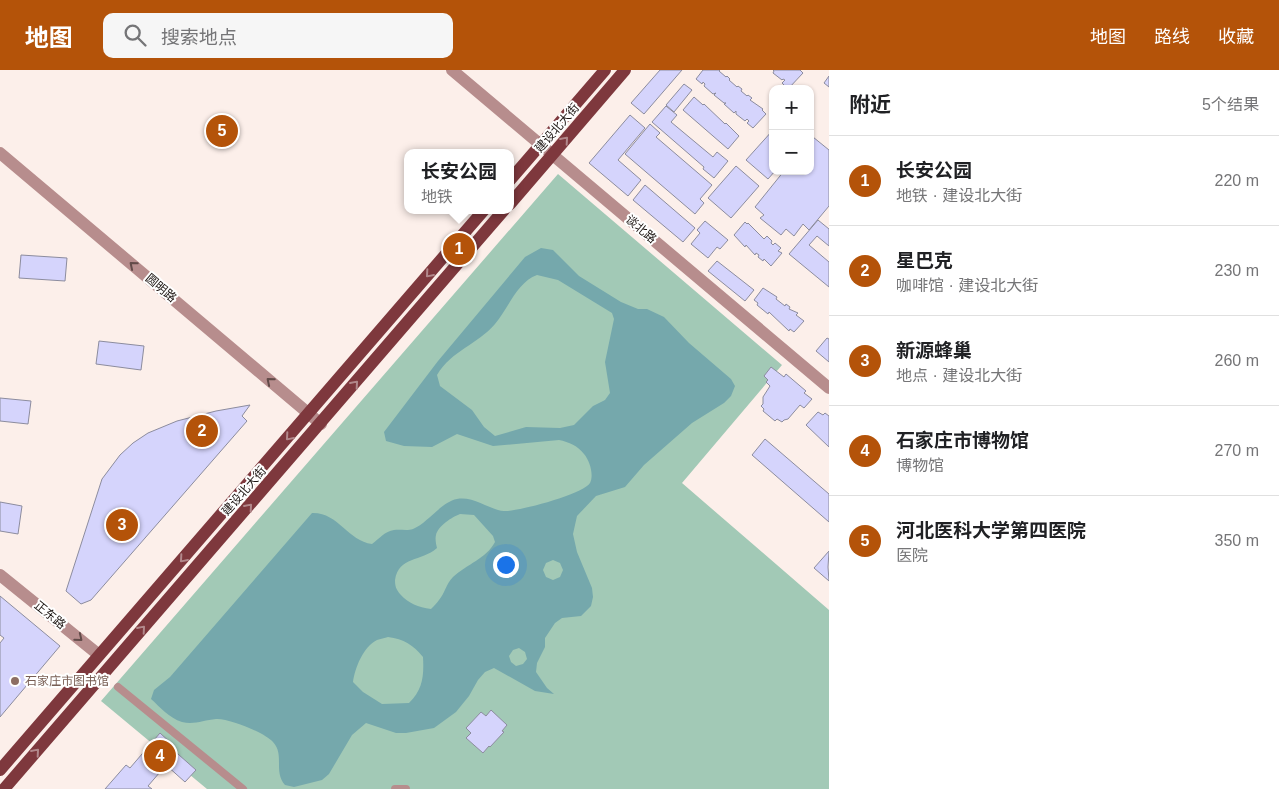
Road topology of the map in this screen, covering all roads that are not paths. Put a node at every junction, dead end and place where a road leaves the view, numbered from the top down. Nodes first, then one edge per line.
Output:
1 (452, 70) edge
2 (605, 70) edge
3 (625, 70) edge
4 (540, 145) junction
5 (0, 153) edge
6 (552, 155) junction
7 (514, 175) edge
8 (514, 199) edge
9 (481, 214) edge
10 (501, 214) edge
11 (829, 388) edge
12 (309, 413) junction
13 (321, 424) junction
14 (0, 575) edge
15 (100, 655) junction
16 (118, 686) dead end
17 (0, 770) edge
18 (4, 789) edge
19 (243, 789) edge
20 (395, 789) edge
21 (406, 789) edge

1 - 4 street, 谈北路
2 - 4 main road, 建设北大街
6 -> 3 main road, 建设北大街
4 - 6 street, 谈北路
4 - 7 main road, 建设北大街
12 -> 5 street, 圆明路
6 - 8 main road, 建设北大街
6 - 11 street, 谈北路
9 -> 12 main road, 建设北大街
13 -> 10 main road, 建设北大街
12 - 13 street, 圆明路
12 -> 15 main road, 建设北大街
18 -> 13 main road, 建设北大街
14 -> 15 street, 正东路
15 - 17 main road, 建设北大街
16 - 19 street
20 - 21 street

